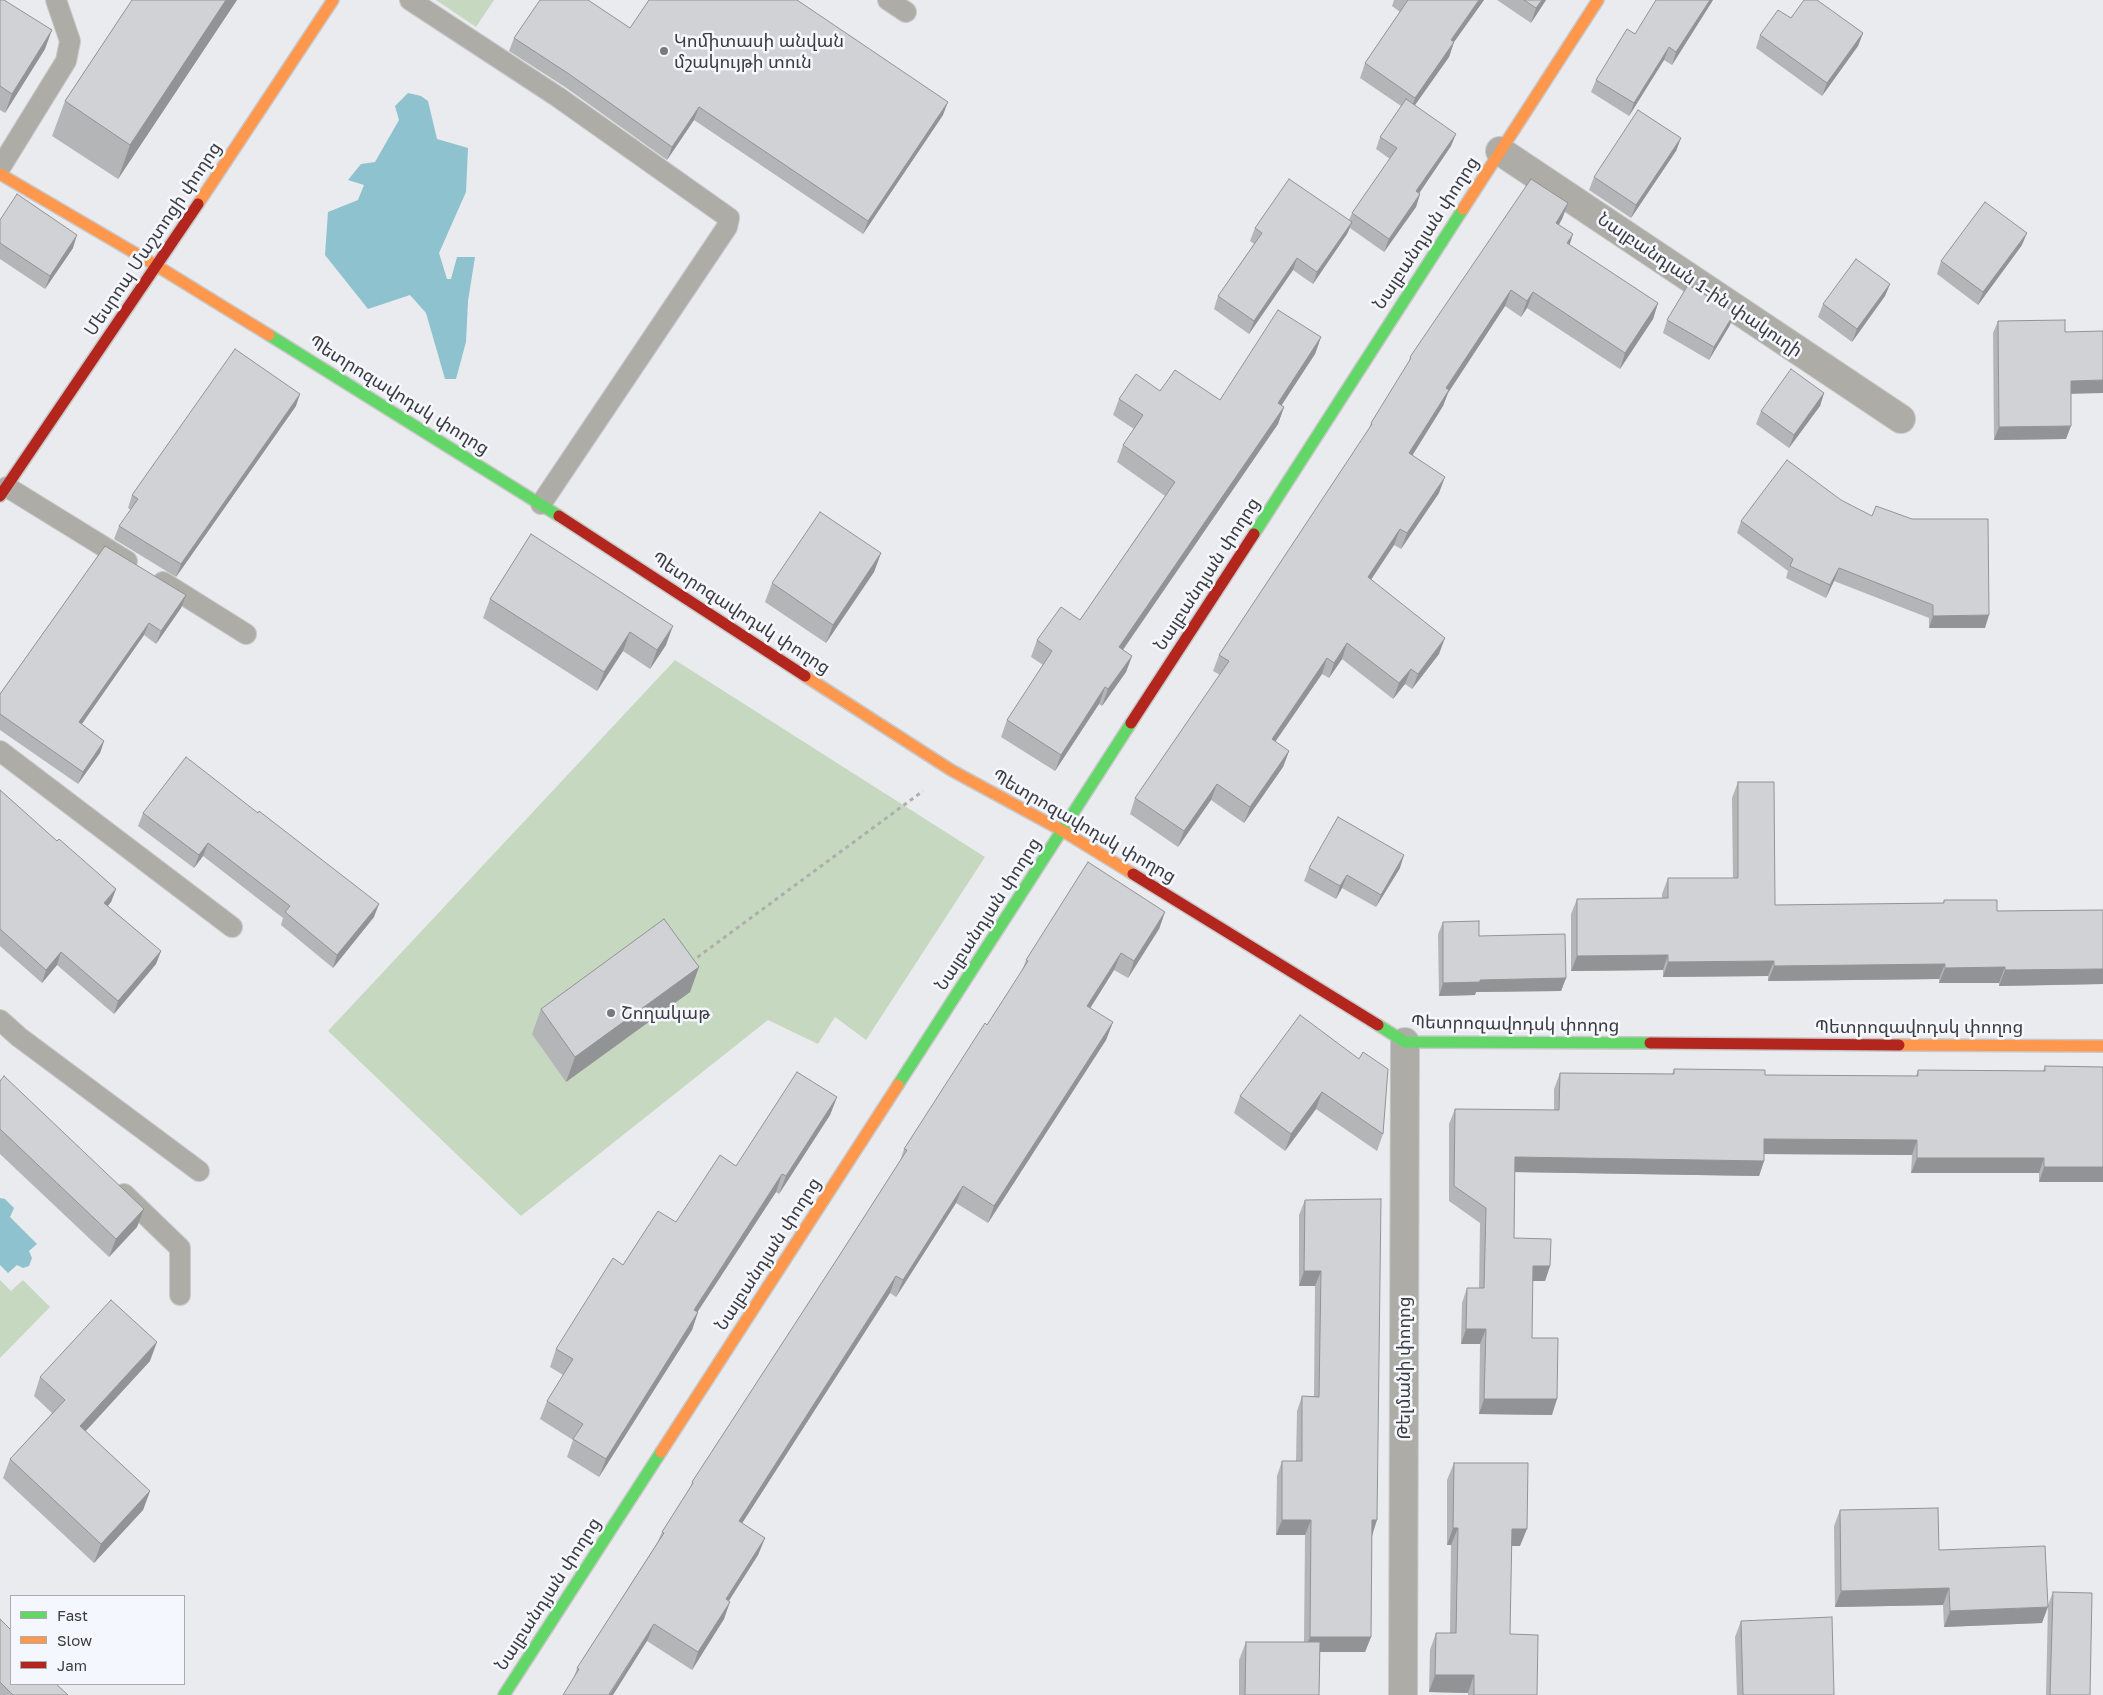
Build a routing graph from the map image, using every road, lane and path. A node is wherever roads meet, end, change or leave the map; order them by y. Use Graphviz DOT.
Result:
graph roads {
  1 [pos="56,0"];
  2 [pos="333,0"];
  3 [pos="410,0"];
  4 [pos="888,0"];
  5 [pos="1598,0"];
  6 [pos="906,12"];
  7 [pos="1500,151"];
  8 [pos="0,168"];
  9 [pos="0,174"];
  10 [pos="157,266"];
  11 [pos="1901,419"];
  12 [pos="3,491"];
  13 [pos="542,504"];
  14 [pos="246,634"];
  15 [pos="0,751"];
  16 [pos="951,770"];
  17 [pos="1063,831"];
  18 [pos="232,927"];
  19 [pos="684,967"];
  20 [pos="0,1020"];
  21 [pos="1405,1042"];
  22 [pos="2103,1046"];
  23 [pos="199,1171"];
  24 [pos="108,1179"];
  25 [pos="180,1296"];
  26 [pos="504,1695"];
  27 [pos="1403,1695"];
  1 -- 8 [label="lane"];
  2 -- 10 [label="street, Մեսրոպ Մաշտոցի փողոց"];
  3 -- 13 [label="lane"];
  4 -- 6 [label="lane"];
  5 -- 7 [label="street, Նալբանդյան փողոց"];
  7 -- 11 [label="street, Նալբանդյան 1-ին փակուղի"];
  7 -- 17 [label="street, Նալբանդյան փողոց"];
  9 -- 10 [label="street, Պետրոզավոդսկ փողոց"];
  10 -- 12 [label="street, Մեսրոպ Մաշտոցի փողոց"];
  10 -- 13 [label="street, Պետրոզավոդսկ փողոց"];
  12 -- 14 [label="lane"];
  13 -- 16 [label="street, Պետրոզավոդսկ փողոց"];
  15 -- 18 [label="lane"];
  16 -- 17 [label="street, Պետրոզավոդսկ փողոց"];
  16 -- 19 [label="path"];
  17 -- 21 [label="street, Պետրոզավոդսկ փողոց"];
  17 -- 26 [label="street, Նալբանդյան փողոց"];
  20 -- 23 [label="lane"];
  21 -- 22 [label="street, Պետրոզավոդսկ փողոց"];
  21 -- 27 [label="street, Թելմանի փողոց"];
  24 -- 25 [label="lane"];
}
